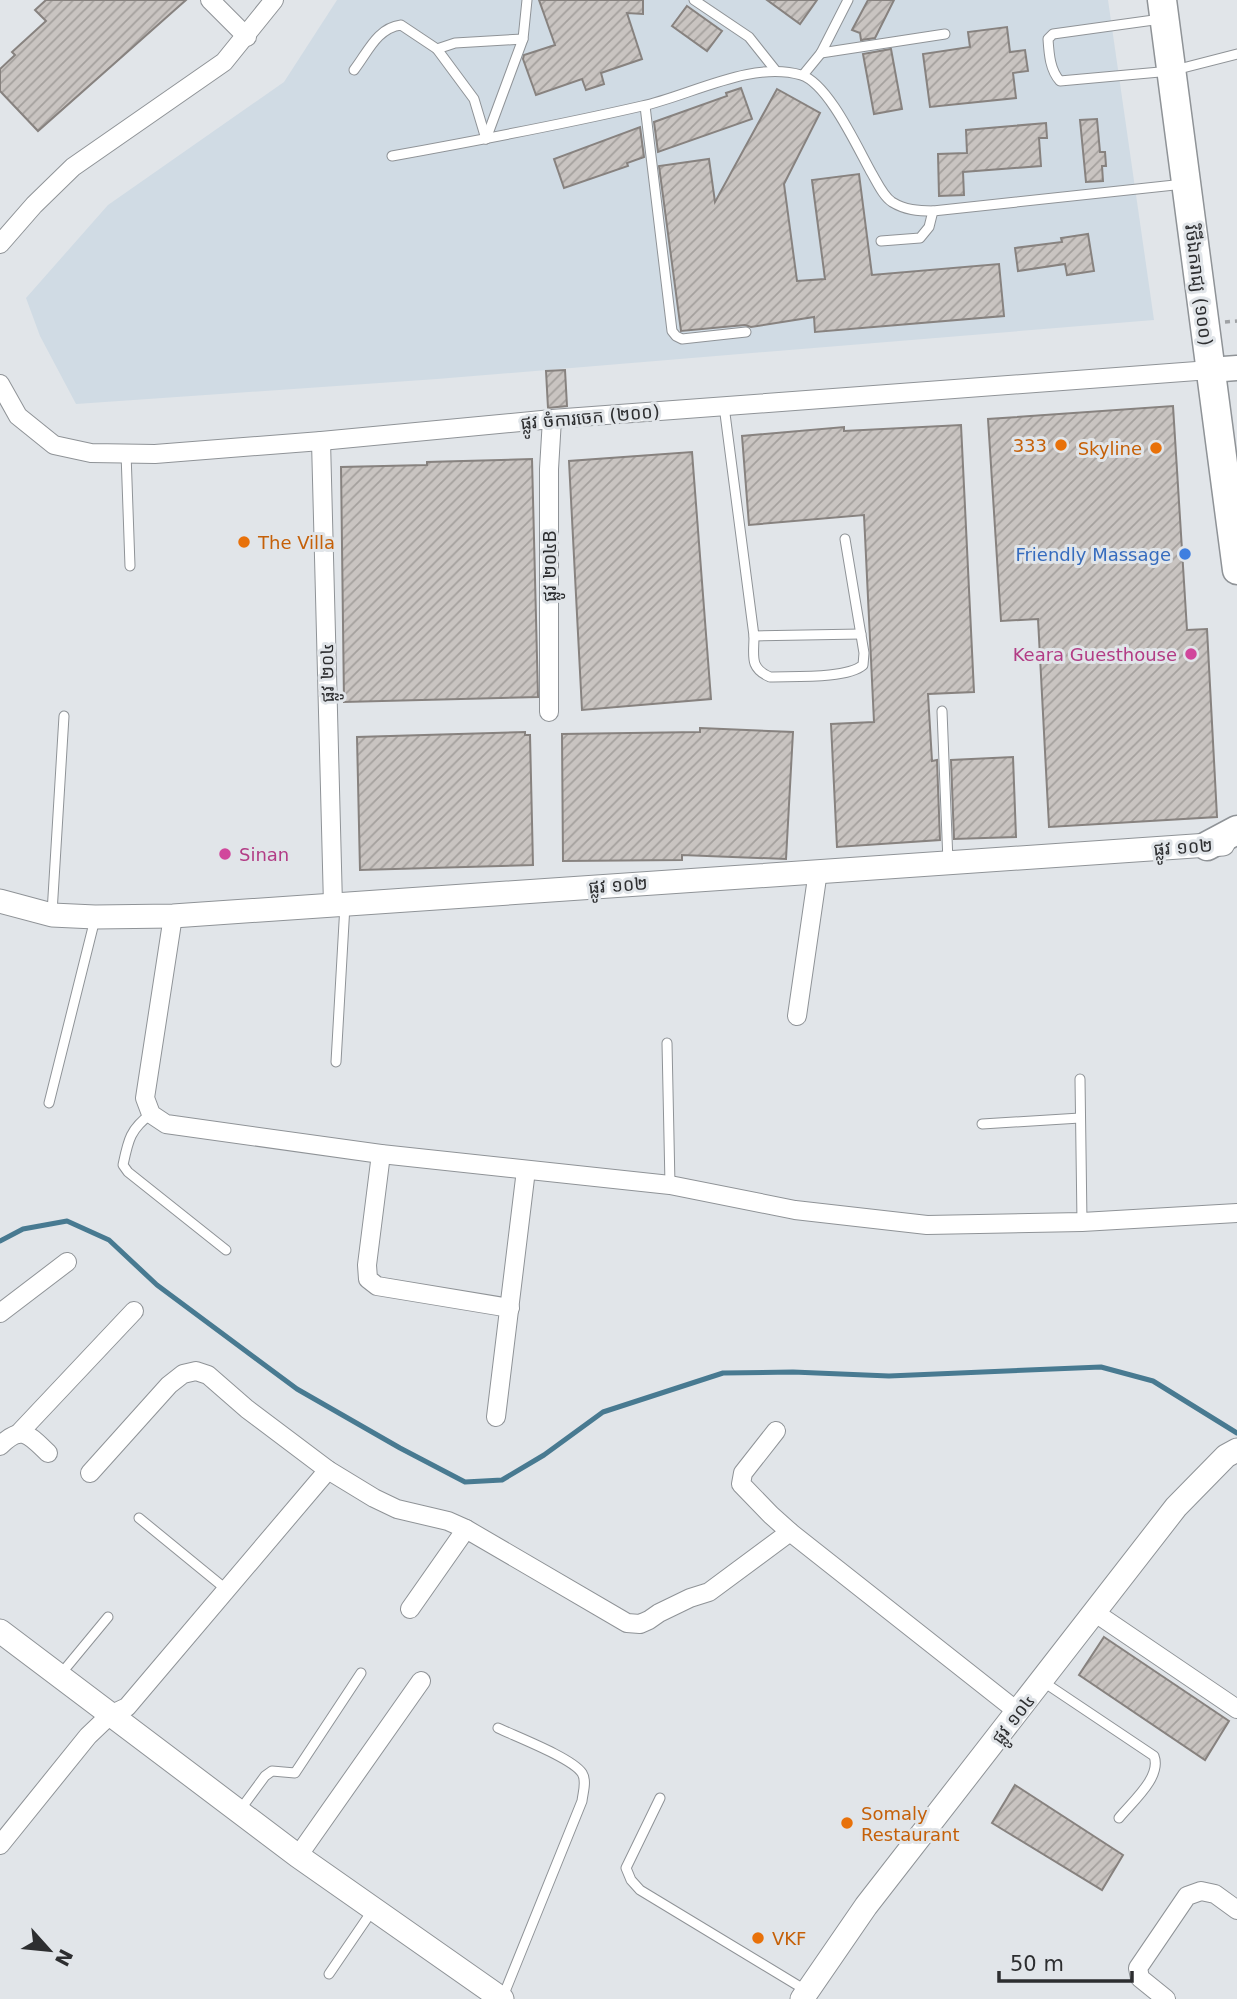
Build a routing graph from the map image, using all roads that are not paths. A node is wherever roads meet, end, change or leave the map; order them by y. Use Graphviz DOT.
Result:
graph roads {
  1 [pos="210,0"];
  2 [pos="274,0"];
  3 [pos="527,0"];
  4 [pos="694,0"];
  5 [pos="848,0"];
  6 [pos="1163,9"];
  7 [pos="945,34"];
  8 [pos="247,37"];
  9 [pos="523,39"];
  10 [pos="437,49"];
  11 [pos="821,53"];
  12 [pos="1237,54"];
  13 [pos="354,70"];
  14 [pos="776,71"];
  15 [pos="1171,71"];
  16 [pos="803,75"];
  17 [pos="645,106"];
  18 [pos="486,139"];
  19 [pos="392,156"];
  20 [pos="1186,184"];
  21 [pos="933,211"];
  22 [pos="0,242"];
  23 [pos="881,242"];
  24 [pos="746,332"];
  25 [pos="1224,369"];
  26 [pos="0,384"];
  27 [pos="724,407"];
  28 [pos="9,415"];
  29 [pos="552,419"];
  30 [pos="321,441"];
  31 [pos="126,453"];
  32 [pos="845,539"];
  33 [pos="130,566"];
  34 [pos="1237,570"];
  35 [pos="861,634"];
  36 [pos="754,636"];
  37 [pos="942,711"];
  38 [pos="550,712"];
  39 [pos="64,716"];
  40 [pos="1237,830"];
  41 [pos="1237,842"];
  42 [pos="1207,846"];
  43 [pos="948,862"];
  44 [pos="818,872"];
  45 [pos="0,901"];
  46 [pos="339,904"];
  47 [pos="52,915"];
  48 [pos="173,916"];
  49 [pos="95,917"];
  50 [pos="797,1016"];
  51 [pos="667,1043"];
  52 [pos="336,1062"];
  53 [pos="1080,1079"];
  54 [pos="49,1103"];
  55 [pos="151,1114"];
  56 [pos="1080,1118"];
  57 [pos="982,1124"];
  58 [pos="381,1154"];
  59 [pos="526,1170"];
  60 [pos="670,1185"];
  61 [pos="1237,1213"];
  62 [pos="1082,1222"];
  63 [pos="226,1250"];
  64 [pos="67,1262"];
  65 [pos="510,1308"];
  66 [pos="134,1311"];
  67 [pos="0,1312"];
  68 [pos="496,1417"];
  69 [pos="776,1431"];
  70 [pos="19,1433"];
  71 [pos="0,1446"];
  72 [pos="1237,1450"];
  73 [pos="48,1453"];
  74 [pos="328,1470"];
  75 [pos="90,1473"];
  76 [pos="139,1518"];
  77 [pos="466,1529"];
  78 [pos="790,1532"];
  79 [pos="228,1590"];
  80 [pos="410,1609"];
  81 [pos="1094,1612"];
  82 [pos="107,1616"];
  83 [pos="0,1631"];
  84 [pos="362,1673"];
  85 [pos="60,1676"];
  86 [pos="421,1681"];
  87 [pos="1042,1681"];
  88 [pos="1237,1709"];
  89 [pos="1018,1712"];
  90 [pos="110,1715"];
  91 [pos="498,1728"];
  92 [pos="660,1798"];
  93 [pos="239,1811"];
  94 [pos="1119,1818"];
  95 [pos="0,1845"];
  96 [pos="298,1856"];
  97 [pos="373,1910"];
  98 [pos="1237,1910"];
  99 [pos="329,1974"];
  100 [pos="804,1995"];
  101 [pos="502,1999"];
  102 [pos="1166,1999"];
  1 -- 8 [label="street"];
  2 -- 8 [label="street"];
  3 -- 9 [label="lane"];
  4 -- 14 [label="lane"];
  5 -- 11 [label="lane"];
  6 -- 15 [label="main road, វិថីឯករាជ្យ (១០០)"];
  6 -- 15 [label="lane"];
  7 -- 11 [label="lane"];
  8 -- 22 [label="street"];
  9 -- 10 [label="lane"];
  9 -- 18 [label="lane"];
  10 -- 13 [label="lane"];
  10 -- 18 [label="lane"];
  11 -- 16 [label="lane"];
  12 -- 15 [label="lane"];
  14 -- 16 [label="lane"];
  14 -- 17 [label="lane"];
  15 -- 20 [label="main road, វិថីឯករាជ្យ (១០០)"];
  16 -- 21 [label="lane"];
  17 -- 18 [label="lane"];
  17 -- 24 [label="lane"];
  18 -- 19 [label="lane"];
  20 -- 21 [label="lane"];
  20 -- 25 [label="main road, វិថីឯករាជ្យ (១០០)"];
  21 -- 23 [label="lane"];
  25 -- 27 [label="street, ផ្លូវ ចំការចេក (២០០)"];
  25 -- 34 [label="main road, វិថីឯករាជ្យ (១០០)"];
  26 -- 28 [label="street, ផ្លូវ ចំការចេក (២០០)"];
  27 -- 29 [label="street, ផ្លូវ ចំការចេក (២០០)"];
  27 -- 36 [label="lane"];
  28 -- 31 [label="street, ផ្លូវ ចំការចេក (២០០)"];
  29 -- 30 [label="street, ផ្លូវ ចំការចេក (២០០)"];
  29 -- 38 [label="street, ផ្លូវ ២០៤B"];
  30 -- 31 [label="street, ផ្លូវ ចំការចេក (២០០)"];
  30 -- 46 [label="street, ផ្លូវ ២០៤"];
  31 -- 33 [label="lane"];
  32 -- 35 [label="lane"];
  35 -- 36 [label="lane"];
  35 -- 36 [label="lane"];
  37 -- 43 [label="lane"];
  39 -- 47 [label="lane"];
  40 -- 42 [label="main road"];
  41 -- 42 [label="street, ផ្លូវ ១០២"];
  42 -- 43 [label="street, ផ្លូវ ១០២"];
  43 -- 44 [label="street, ផ្លូវ ១០២"];
  44 -- 46 [label="street, ផ្លូវ ១០២"];
  44 -- 50 [label="street"];
  45 -- 47 [label="street, ផ្លូវ ១០២"];
  46 -- 48 [label="street, ផ្លូវ ១០២"];
  46 -- 52 [label="lane"];
  47 -- 49 [label="street, ផ្លូវ ១០២"];
  48 -- 49 [label="street, ផ្លូវ ១០២"];
  48 -- 55 [label="street"];
  49 -- 54 [label="lane"];
  51 -- 60 [label="lane"];
  53 -- 56 [label="lane"];
  55 -- 58 [label="street"];
  55 -- 63 [label="lane"];
  56 -- 57 [label="lane"];
  56 -- 62 [label="lane"];
  58 -- 59 [label="street"];
  58 -- 65 [label="street"];
  59 -- 60 [label="street"];
  59 -- 65 [label="street"];
  60 -- 62 [label="street"];
  61 -- 62 [label="street"];
  64 -- 67 [label="street"];
  65 -- 68 [label="street"];
  66 -- 70 [label="street"];
  69 -- 78 [label="street"];
  70 -- 71 [label="street"];
  70 -- 73 [label="street"];
  72 -- 81 [label="street, ផ្លូវ ១០៤"];
  74 -- 75 [label="street"];
  74 -- 77 [label="street"];
  74 -- 79 [label="street"];
  76 -- 79 [label="lane"];
  77 -- 78 [label="street"];
  77 -- 80 [label="street"];
  78 -- 89 [label="street"];
  79 -- 90 [label="street"];
  81 -- 87 [label="street, ផ្លូវ ១០៤"];
  81 -- 88 [label="street"];
  82 -- 85 [label="lane"];
  83 -- 85 [label="street"];
  84 -- 93 [label="lane"];
  85 -- 90 [label="street"];
  86 -- 96 [label="street"];
  87 -- 89 [label="street, ផ្លូវ ១០៤"];
  87 -- 94 [label="lane"];
  89 -- 100 [label="street, ផ្លូវ ១០៤"];
  90 -- 93 [label="street"];
  90 -- 95 [label="street"];
  91 -- 101 [label="lane"];
  92 -- 100 [label="lane"];
  93 -- 96 [label="street"];
  96 -- 97 [label="street"];
  97 -- 99 [label="lane"];
  97 -- 101 [label="street"];
  98 -- 102 [label="street"];
}
